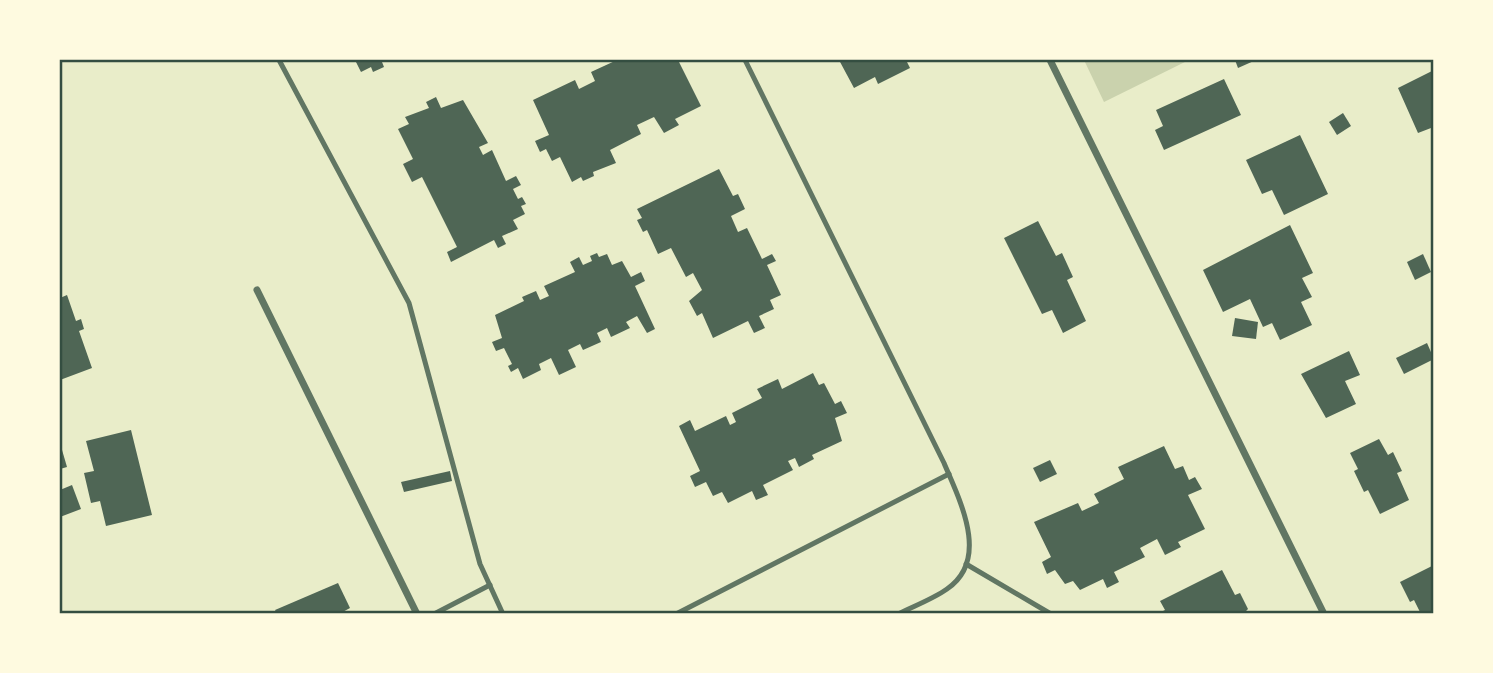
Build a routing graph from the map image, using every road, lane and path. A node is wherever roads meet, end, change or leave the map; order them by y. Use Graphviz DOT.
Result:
graph roads {
  1 [pos="279,60"];
  2 [pos="745,60"];
  3 [pos="1050,60"];
  4 [pos="257,290"];
  5 [pos="949,474"];
  6 [pos="966,564"];
  7 [pos="490,585"];
  8 [pos="417,614"];
  9 [pos="434,614"];
  10 [pos="503,614"];
  11 [pos="676,614"];
  12 [pos="898,614"];
  13 [pos="1051,614"];
  14 [pos="1324,614"];
  1 -- 7 [label="lane"];
  2 -- 5 [label="lane"];
  3 -- 14 [label="street"];
  4 -- 8 [label="street"];
  5 -- 6 [label="lane"];
  5 -- 11 [label="lane"];
  6 -- 12 [label="lane"];
  6 -- 13 [label="lane"];
  7 -- 9 [label="lane"];
  7 -- 10 [label="lane"];
}
